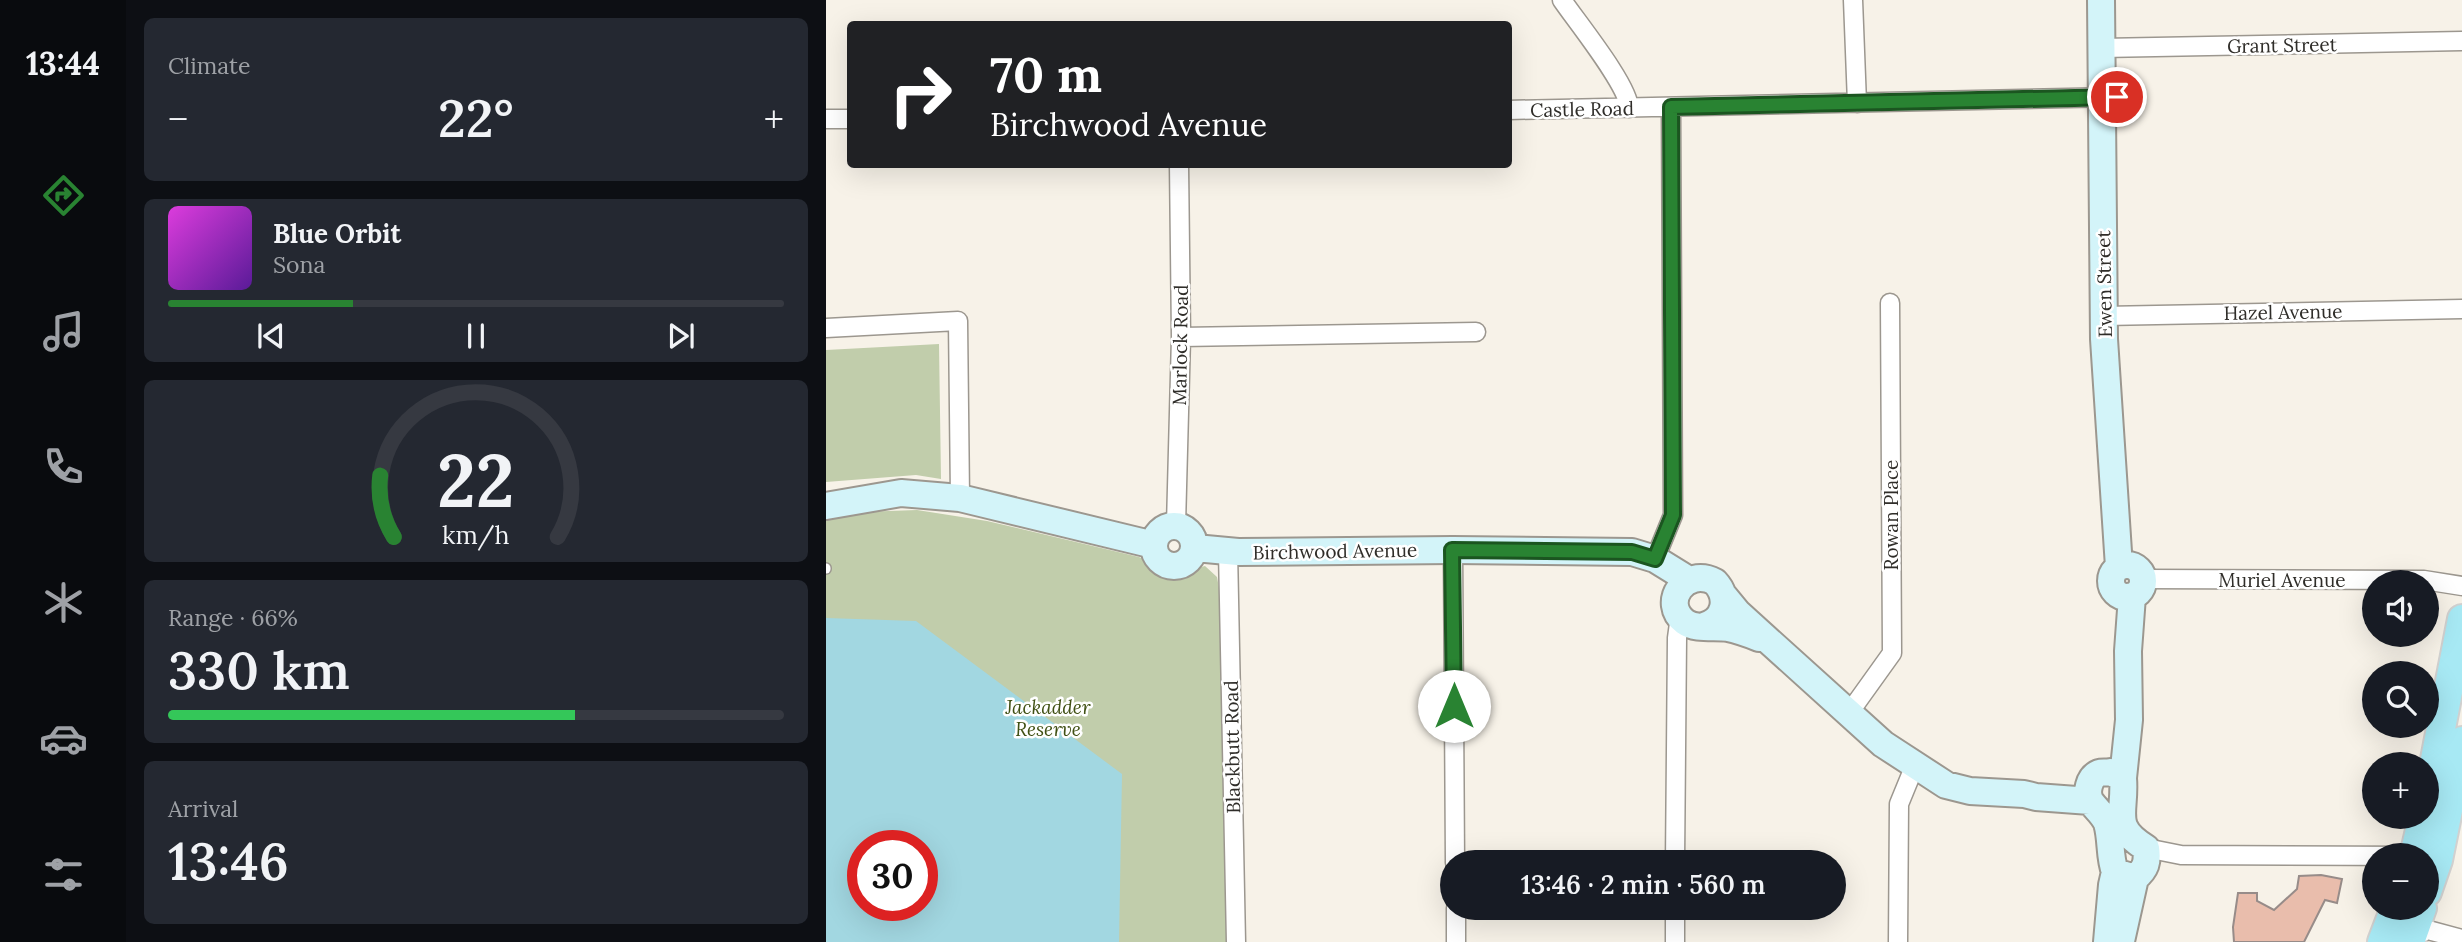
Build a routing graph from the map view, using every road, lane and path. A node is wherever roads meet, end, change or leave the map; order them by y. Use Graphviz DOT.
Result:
graph roads {
  1 [pos="1562,0"];
  2 [pos="1853,0"];
  3 [pos="2101,0"];
  4 [pos="2114,0"];
  5 [pos="2462,41"];
  6 [pos="2108,48"];
  7 [pos="2110,98"];
  8 [pos="1857,103"];
  9 [pos="1671,107"];
  10 [pos="1629,108"];
  11 [pos="1512,110"];
  12 [pos="847,119"];
  13 [pos="826,120"];
  14 [pos="1179,168"];
  15 [pos="1890,303"];
  16 [pos="2462,309"];
  17 [pos="2110,316"];
  18 [pos="826,328"];
  19 [pos="1476,332"];
  20 [pos="1181,337"];
  21 [pos="960,498"];
  22 [pos="826,506"];
  23 [pos="1176,525"];
  24 [pos="1154,545"];
  25 [pos="1195,548"];
  26 [pos="1452,550"];
  27 [pos="1228,551"];
  28 [pos="1601,552"];
  29 [pos="1655,559"];
  30 [pos="2128,580"];
  31 [pos="2462,586"];
  32 [pos="1724,596"];
  33 [pos="1689,609"];
  34 [pos="2462,619"];
  35 [pos="1773,645"];
  36 [pos="1849,713"];
  37 [pos="2462,741"];
  38 [pos="2436,752"];
  39 [pos="1915,765"];
  40 [pos="2100,784"];
  41 [pos="2427,843"];
  42 [pos="1455,850"];
  43 [pos="1675,850"];
  44 [pos="2362,857"];
  45 [pos="2135,867"];
  46 [pos="1456,920"];
  47 [pos="1675,920"];
  48 [pos="2390,920"];
  49 [pos="2418,920"];
  50 [pos="2411,939"];
  51 [pos="2462,939"];
  52 [pos="1236,942"];
  53 [pos="1456,942"];
  54 [pos="1675,942"];
  55 [pos="1898,942"];
  56 [pos="2107,942"];
  57 [pos="2121,942"];
  58 [pos="2382,942"];
  1 -- 10 [label="street"];
  2 -- 8 [label="street"];
  3 -- 6 [label="street, Ewen Street"];
  4 -- 6 [label="street, Ewen Street"];
  5 -- 6 [label="street, Grant Street"];
  6 -- 7 [label="street, Ewen Street"];
  7 -- 8 [label="street, Castle Road"];
  7 -- 17 [label="street, Ewen Street"];
  8 -- 9 [label="street, Castle Road"];
  9 -- 10 [label="street, Castle Road"];
  9 -- 29 [label="street"];
  10 -- 11 [label="street, Castle Road"];
  12 -- 13 [label="street"];
  14 -- 20 [label="street, Marlock Road"];
  15 -- 36 [label="street, Rowan Place"];
  16 -- 17 [label="street, Hazel Avenue"];
  17 -- 30 [label="street, Ewen Street"];
  18 -- 21 [label="street"];
  19 -- 20 [label="street"];
  20 -- 23 [label="street, Marlock Road"];
  21 -- 22 [label="street"];
  21 -- 24 [label="street"];
  23 -- 24 [label="street"];
  23 -- 25 [label="street"];
  24 -- 25 [label="street"];
  25 -- 27 [label="street, Birchwood Avenue"];
  26 -- 27 [label="street, Birchwood Avenue"];
  26 -- 28 [label="street, Birchwood Avenue"];
  26 -- 42 [label="street"];
  27 -- 52 [label="street, Blackbutt Road"];
  28 -- 29 [label="street, Birchwood Avenue"];
  28 -- 33 [label="street, Birchwood Avenue"];
  29 -- 33 [label="street, Birchwood Avenue"];
  30 -- 31 [label="street, Muriel Avenue"];
  30 -- 40 [label="street, Ewen Street"];
  32 -- 33 [label="street"];
  32 -- 33 [label="street, Birchwood Avenue"];
  32 -- 35 [label="street, Birchwood Avenue"];
  33 -- 35 [label="street, Birchwood Avenue"];
  33 -- 43 [label="street"];
  34 -- 38 [label="main road"];
  35 -- 36 [label="street, Birchwood Avenue"];
  36 -- 39 [label="street, Birchwood Avenue"];
  37 -- 41 [label="main road"];
  39 -- 40 [label="street, Birchwood Avenue"];
  39 -- 55 [label="street"];
  40 -- 45 [label="street, Ewen Street"];
  40 -- 45 [label="street"];
  44 -- 45 [label="street"];
  45 -- 56 [label="street"];
  45 -- 57 [label="street"];
  46 -- 53 [label="street"];
  47 -- 54 [label="street"];
  48 -- 58 [label="main road"];
  49 -- 50 [label="main road"];
  50 -- 51 [label="street"];
}
